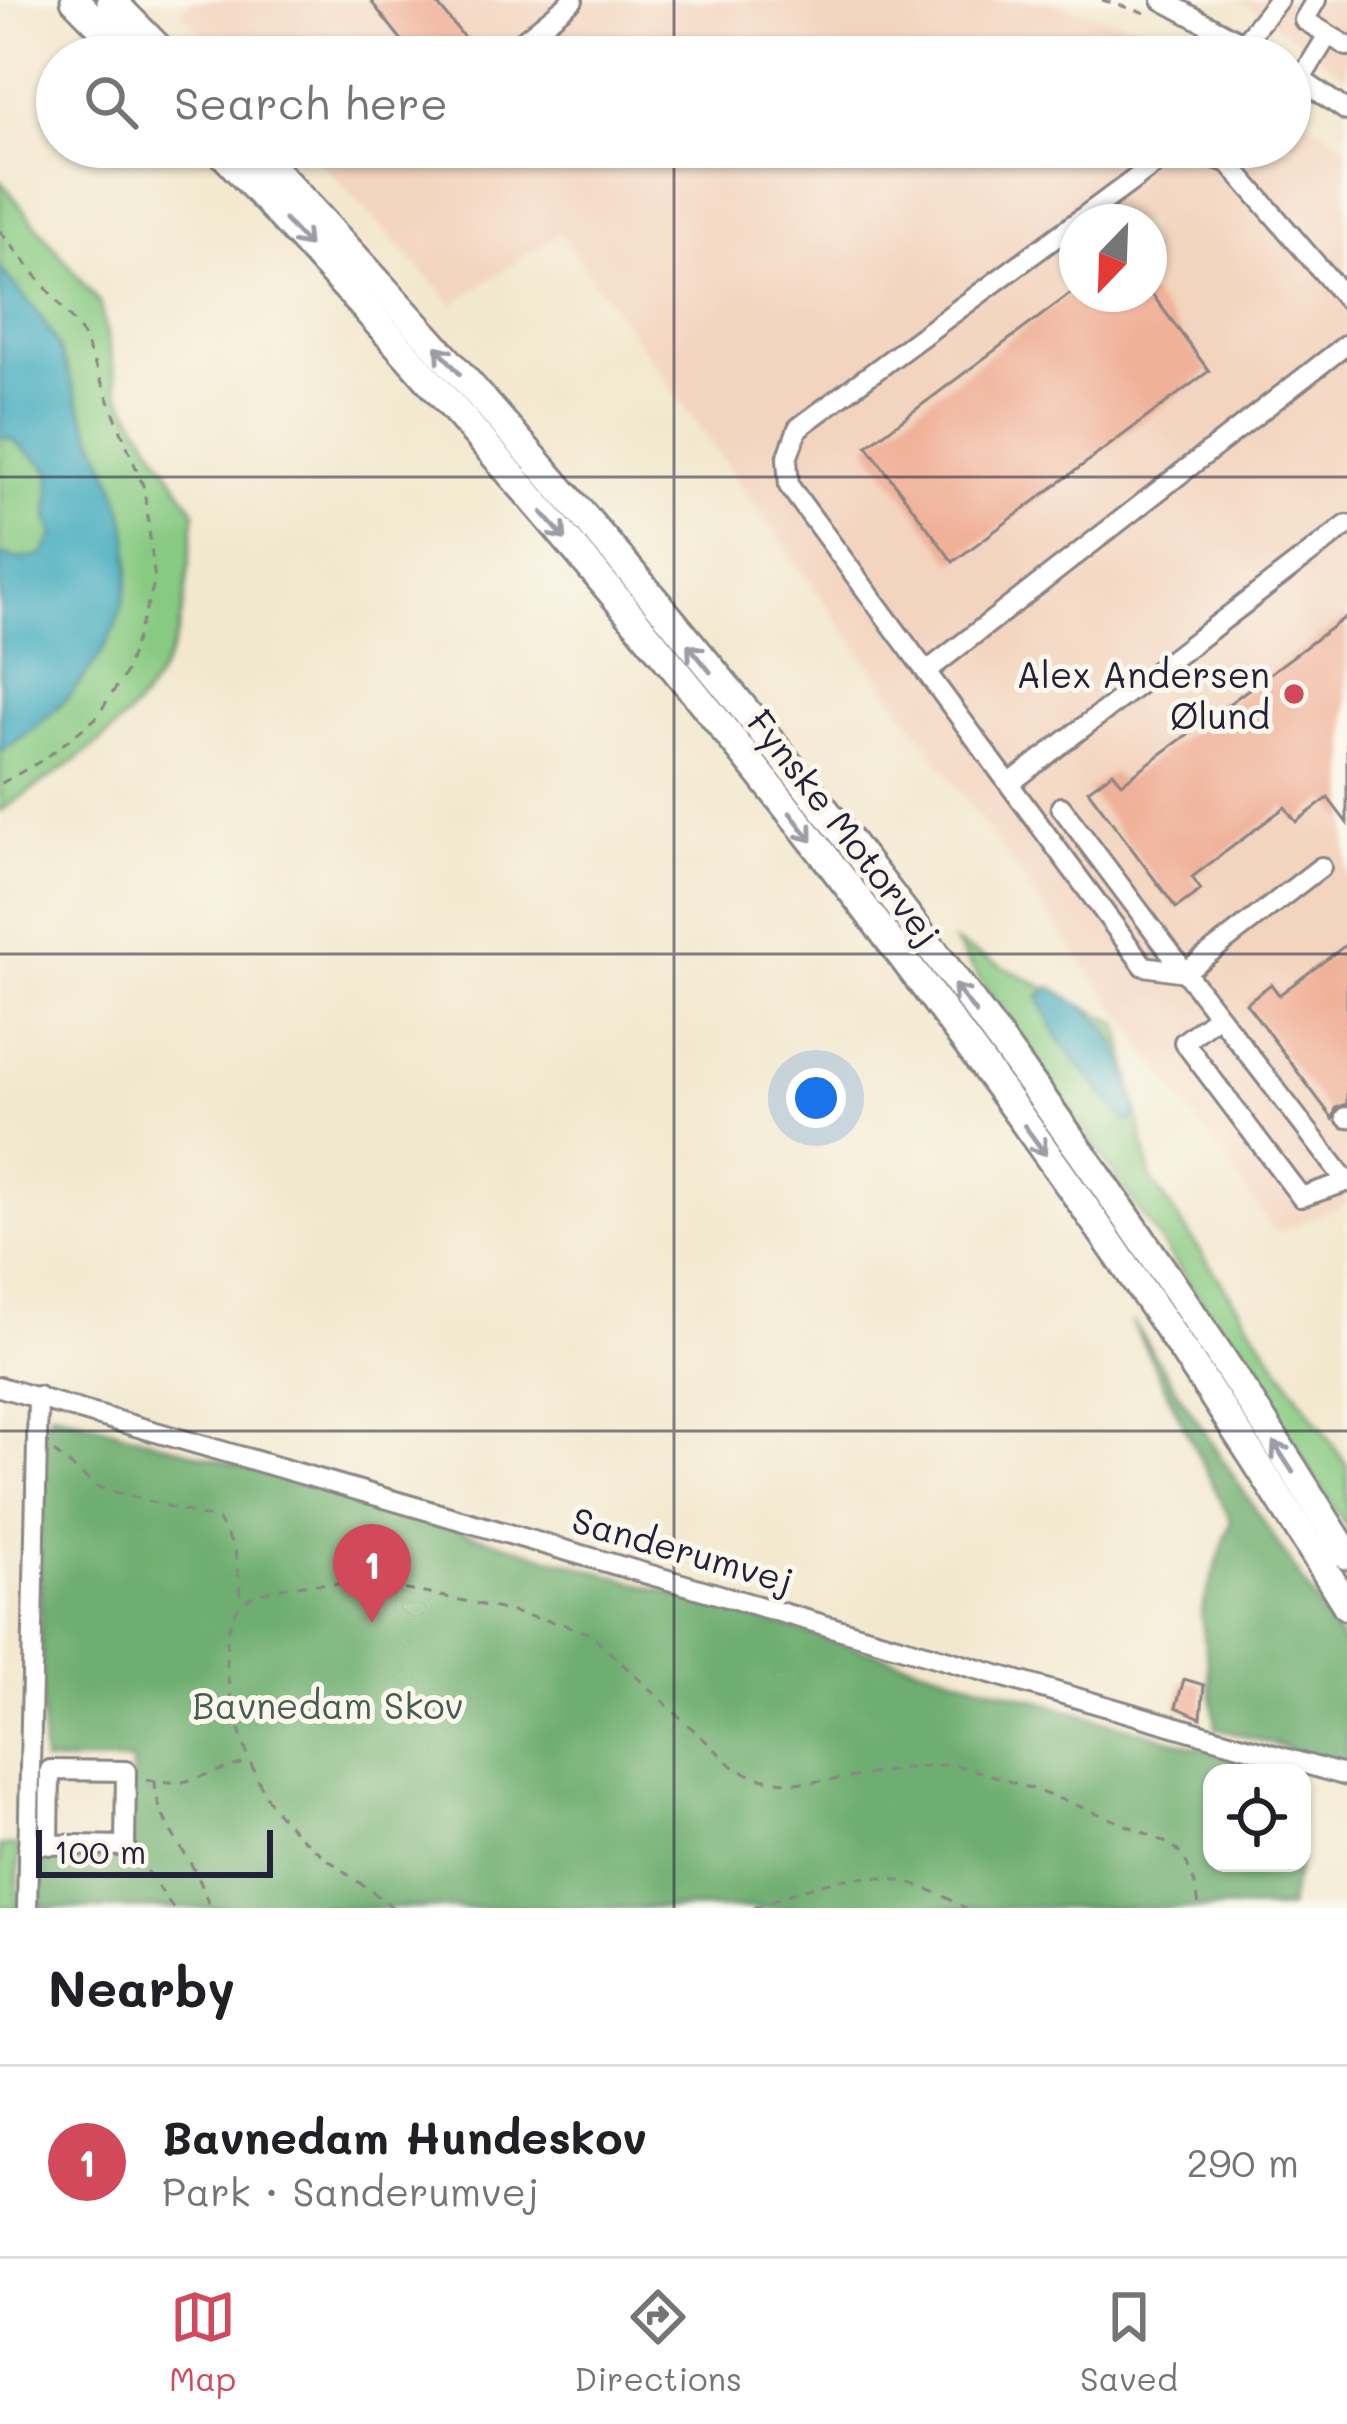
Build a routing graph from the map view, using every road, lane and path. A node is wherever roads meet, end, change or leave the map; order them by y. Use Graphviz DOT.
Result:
graph roads {
  1 [pos="75,0"];
  2 [pos="111,0"];
  3 [pos="573,0"];
  4 [pos="1162,0"];
  5 [pos="1278,0"];
  6 [pos="1316,0"];
  7 [pos="1328,35"];
  8 [pos="110,36"];
  9 [pos="146,36"];
  10 [pos="529,36"];
  11 [pos="1235,36"];
  12 [pos="1249,36"];
  13 [pos="1347,46"];
  14 [pos="1311,57"];
  15 [pos="1311,86"];
  16 [pos="1347,111"];
  17 [pos="236,168"];
  18 [pos="272,168"];
  19 [pos="1149,168"];
  20 [pos="1233,168"];
  21 [pos="0,231"];
  22 [pos="1347,300"];
  23 [pos="1347,344"];
  24 [pos="1347,525"];
  25 [pos="926,672"];
  26 [pos="0,784"];
  27 [pos="1009,784"];
  28 [pos="1061,807"];
  29 [pos="1321,867"];
  30 [pos="1185,972"];
  31 [pos="1218,1016"];
  32 [pos="1345,1183"];
  33 [pos="0,1387"];
  34 [pos="38,1396"];
  35 [pos="37,1438"];
  36 [pos="1347,1555"];
  37 [pos="241,1602"];
  38 [pos="1347,1606"];
  39 [pos="250,1761"];
  40 [pos="1347,1776"];
  41 [pos="126,1779"];
  42 [pos="155,1781"];
  43 [pos="39,1844"];
  44 [pos="125,1846"];
  45 [pos="27,1908"];
  46 [pos="173,1908"];
  47 [pos="209,1908"];
  48 [pos="393,1908"];
  49 [pos="754,1908"];
  50 [pos="965,1908"];
  51 [pos="1199,1908"];
  1 -- 8 [label="highway"];
  2 -- 9 [label="highway"];
  3 -- 10 [label="street"];
  4 -- 11 [label="street"];
  5 -- 12 [label="street"];
  6 -- 7 [label="street"];
  7 -- 13 [label="street"];
  7 -- 14 [label="street"];
  15 -- 16 [label="street"];
  17 -- 38 [label="highway, Fynske Motorvej, one-way"];
  36 -- 18 [label="highway, Fynske Motorvej, one-way"];
  19 -- 25 [label="street"];
  20 -- 22 [label="street"];
  21 -- 26 [label="path"];
  23 -- 25 [label="street"];
  24 -- 27 [label="street"];
  25 -- 27 [label="street"];
  27 -- 30 [label="street"];
  28 -- 30 [label="street"];
  29 -- 30 [label="street"];
  30 -- 31 [label="street"];
  31 -- 32 [label="street"];
  31 -- 32 [label="street"];
  33 -- 34 [label="street, Sanderumvej"];
  34 -- 35 [label="street"];
  34 -- 40 [label="street, Sanderumvej"];
  35 -- 37 [label="path"];
  35 -- 43 [label="street"];
  37 -- 39 [label="path"];
  37 -- 51 [label="path"];
  39 -- 42 [label="path"];
  39 -- 48 [label="path"];
  41 -- 42 [label="path"];
  41 -- 43 [label="street"];
  41 -- 44 [label="street"];
  42 -- 47 [label="path"];
  43 -- 44 [label="street"];
  43 -- 45 [label="street"];
  44 -- 46 [label="path"];
  49 -- 50 [label="path"];
}
